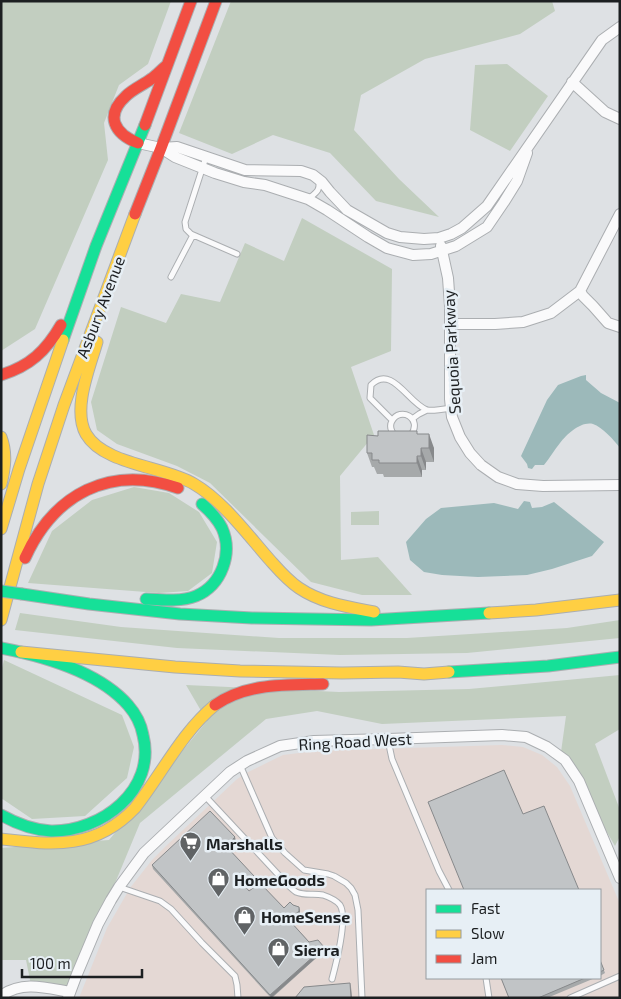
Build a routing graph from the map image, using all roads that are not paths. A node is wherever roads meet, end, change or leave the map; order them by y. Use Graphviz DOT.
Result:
graph roads {
  1 [pos="191,1"];
  2 [pos="216,1"];
  3 [pos="620,27"];
  4 [pos="167,66"];
  5 [pos="572,82"];
  6 [pos="620,119"];
  7 [pos="533,139"];
  8 [pos="138,143"];
  9 [pos="161,148"];
  10 [pos="206,157"];
  11 [pos="203,168"];
  12 [pos="266,170"];
  13 [pos="319,179"];
  14 [pos="265,185"];
  15 [pos="308,199"];
  16 [pos="619,216"];
  17 [pos="194,235"];
  18 [pos="439,238"];
  19 [pos="442,251"];
  20 [pos="236,254"];
  21 [pos="119,258"];
  22 [pos="171,277"];
  23 [pos="580,291"];
  24 [pos="77,299"];
  25 [pos="450,324"];
  26 [pos="620,327"];
  27 [pos="1,375"];
  28 [pos="451,408"];
  29 [pos="427,410"];
  30 [pos="412,419"];
  31 [pos="392,420"];
  32 [pos="1,437"];
  33 [pos="398,438"];
  34 [pos="406,438"];
  35 [pos="1,484"];
  36 [pos="620,485"];
  37 [pos="1,529"];
  38 [pos="13,581"];
  39 [pos="1,591"];
  40 [pos="36,595"];
  41 [pos="620,600"];
  42 [pos="407,617"];
  43 [pos="1,620"];
  44 [pos="1,648"];
  45 [pos="19,651"];
  46 [pos="620,657"];
  47 [pos="424,674"];
  48 [pos="388,739"];
  49 [pos="240,765"];
  50 [pos="204,796"];
  51 [pos="1,815"];
  52 [pos="1,839"];
  53 [pos="620,878"];
  54 [pos="119,887"];
  55 [pos="449,889"];
  56 [pos="619,978"];
  57 [pos="332,979"];
  58 [pos="486,979"];
  59 [pos="69,995"];
  60 [pos="1,996"];
  61 [pos="238,998"];
  62 [pos="362,998"];
  63 [pos="489,998"];
  64 [pos="570,998"];
  1 -- 4 [label="highway, Asbury Avenue"];
  2 -- 9 [label="highway, Asbury Avenue"];
  3 -- 5 [label="street"];
  4 -- 8 [label="highway, Asbury Avenue"];
  4 -- 8 [label="highway"];
  5 -- 6 [label="street"];
  5 -- 7 [label="street"];
  7 -- 18 [label="street"];
  7 -- 19 [label="street"];
  8 -- 9 [label="street"];
  8 -- 24 [label="highway, Asbury Avenue"];
  9 -- 10 [label="street"];
  9 -- 11 [label="street"];
  9 -- 21 [label="highway, Asbury Avenue"];
  10 -- 11 [label="lane"];
  10 -- 12 [label="street"];
  11 -- 14 [label="street"];
  11 -- 17 [label="lane"];
  12 -- 13 [label="street"];
  12 -- 14 [label="lane"];
  13 -- 15 [label="lane"];
  13 -- 18 [label="street"];
  14 -- 15 [label="street"];
  15 -- 19 [label="street"];
  16 -- 23 [label="street"];
  17 -- 20 [label="lane"];
  17 -- 22 [label="lane"];
  18 -- 19 [label="street, Sequoia Parkway"];
  19 -- 25 [label="street, Sequoia Parkway"];
  21 -- 38 [label="highway, Asbury Avenue"];
  21 -- 42 [label="highway"];
  23 -- 25 [label="street"];
  23 -- 26 [label="street"];
  24 -- 27 [label="highway"];
  24 -- 37 [label="highway, Asbury Avenue"];
  25 -- 28 [label="street, Sequoia Parkway"];
  28 -- 29 [label="lane"];
  28 -- 36 [label="street, Sequoia Parkway"];
  29 -- 30 [label="lane"];
  29 -- 31 [label="lane"];
  30 -- 31 [label="lane"];
  30 -- 34 [label="lane"];
  31 -- 33 [label="lane"];
  32 -- 35 [label="highway"];
  38 -- 40 [label="highway"];
  38 -- 43 [label="highway, Asbury Avenue"];
  39 -- 40 [label="highway, bridge"];
  40 -- 42 [label="highway"];
  41 -- 42 [label="highway"];
  44 -- 45 [label="highway"];
  45 -- 47 [label="highway"];
  45 -- 51 [label="highway"];
  46 -- 47 [label="highway"];
  47 -- 52 [label="highway"];
  48 -- 49 [label="street, Ring Road West"];
  48 -- 53 [label="street, Ring Road West"];
  48 -- 55 [label="lane"];
  49 -- 50 [label="street, Ring Road West"];
  49 -- 62 [label="lane"];
  50 -- 54 [label="street, Ring Road West"];
  50 -- 57 [label="lane"];
  54 -- 59 [label="street, Ring Road West"];
  54 -- 61 [label="lane"];
  56 -- 64 [label="lane"];
  58 -- 63 [label="lane"];
  59 -- 60 [label="street"];
}
